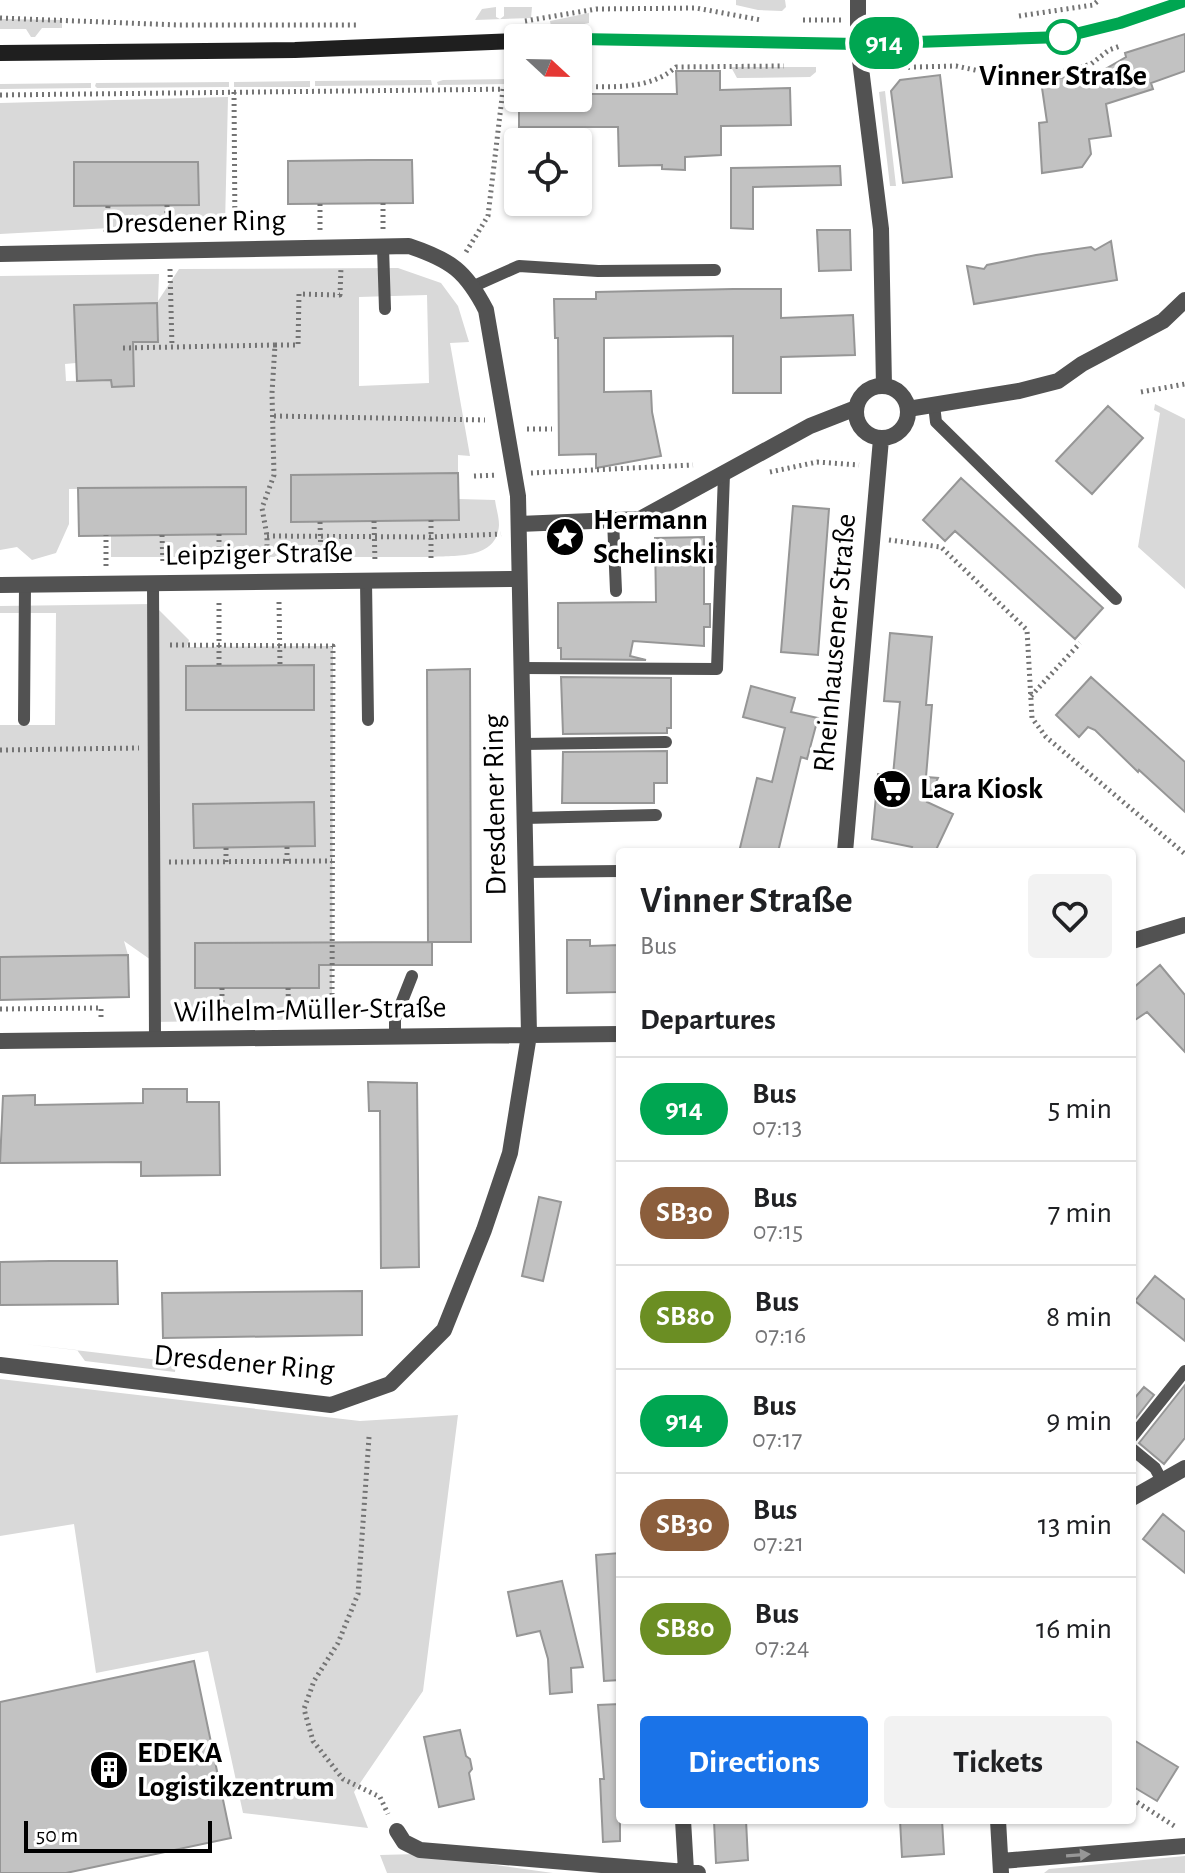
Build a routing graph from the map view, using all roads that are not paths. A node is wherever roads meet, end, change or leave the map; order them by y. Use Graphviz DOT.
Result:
graph roads {
  1 [pos="858,0"];
  2 [pos="1185,1"];
  3 [pos="592,39"];
  4 [pos="504,42"];
  5 [pos="858,44"];
  6 [pos="0,53"];
  7 [pos="383,239"];
  8 [pos="0,254"];
  9 [pos="715,270"];
  10 [pos="474,286"];
  11 [pos="1185,300"];
  12 [pos="385,309"];
  13 [pos="884,386"];
  14 [pos="934,405"];
  15 [pos="856,408"];
  16 [pos="908,409"];
  17 [pos="881,439"];
  18 [pos="724,474"];
  19 [pos="613,520"];
  20 [pos="512,529"];
  21 [pos="518,579"];
  22 [pos="366,581"];
  23 [pos="153,583"];
  24 [pos="25,584"];
  25 [pos="0,585"];
  26 [pos="616,591"];
  27 [pos="1116,599"];
  28 [pos="520,668"];
  29 [pos="24,720"];
  30 [pos="368,720"];
  31 [pos="666,742"];
  32 [pos="522,744"];
  33 [pos="656,815"];
  34 [pos="524,818"];
  35 [pos="845,848"];
  36 [pos="616,871"];
  37 [pos="525,872"];
  38 [pos="1185,925"];
  39 [pos="1136,940"];
  40 [pos="412,976"];
  41 [pos="616,1034"];
  42 [pos="529,1035"];
  43 [pos="395,1037"];
  44 [pos="155,1040"];
  45 [pos="0,1041"];
  46 [pos="0,1365"];
  47 [pos="1185,1371"];
  48 [pos="1136,1432"];
  49 [pos="1136,1452"];
  50 [pos="1185,1468"];
  51 [pos="1162,1481"];
  52 [pos="1136,1496"];
  53 [pos="684,1824"];
  54 [pos="998,1824"];
  55 [pos="397,1831"];
  56 [pos="1185,1846"];
  57 [pos="1001,1867"];
  58 [pos="692,1872"];
  1 -- 5 [label="street"];
  2 -- 5 [label="main road"];
  3 -- 5 [label="main road"];
  4 -- 6 [label="main road"];
  5 -- 13 [label="street"];
  7 -- 8 [label="street, Dresdener Ring"];
  7 -- 10 [label="street, Dresdener Ring"];
  7 -- 12 [label="lane"];
  9 -- 10 [label="lane"];
  10 -- 20 [label="street, Dresdener Ring"];
  11 -- 14 [label="street"];
  13 -- 15 [label="street"];
  13 -- 16 [label="street"];
  14 -- 16 [label="street"];
  14 -- 27 [label="lane"];
  15 -- 17 [label="street"];
  15 -- 18 [label="street"];
  16 -- 17 [label="street"];
  17 -- 35 [label="street, Rheinhausener Straße"];
  18 -- 19 [label="street"];
  18 -- 28 [label="lane"];
  19 -- 20 [label="street"];
  19 -- 26 [label="lane"];
  20 -- 21 [label="street, Dresdener Ring"];
  21 -- 22 [label="street, Leipziger Straße"];
  21 -- 28 [label="street, Dresdener Ring"];
  22 -- 23 [label="street, Leipziger Straße"];
  22 -- 30 [label="lane"];
  23 -- 24 [label="street, Leipziger Straße"];
  23 -- 44 [label="lane"];
  24 -- 25 [label="street, Leipziger Straße"];
  24 -- 29 [label="lane"];
  28 -- 32 [label="street, Dresdener Ring"];
  31 -- 32 [label="lane"];
  32 -- 34 [label="street, Dresdener Ring"];
  33 -- 34 [label="lane"];
  34 -- 37 [label="street, Dresdener Ring"];
  36 -- 37 [label="lane"];
  37 -- 42 [label="street, Dresdener Ring"];
  38 -- 39 [label="street"];
  40 -- 43 [label="lane"];
  41 -- 42 [label="street, Wilhelm-Müller-Straße"];
  42 -- 43 [label="street, Wilhelm-Müller-Straße"];
  42 -- 46 [label="street, Dresdener Ring"];
  43 -- 44 [label="street, Wilhelm-Müller-Straße"];
  44 -- 45 [label="street, Wilhelm-Müller-Straße"];
  47 -- 48 [label="lane"];
  49 -- 51 [label="lane"];
  50 -- 51 [label="street"];
  51 -- 52 [label="street"];
  53 -- 58 [label="street"];
  54 -- 57 [label="street"];
  55 -- 58 [label="street"];
  57 -- 56 [label="street, one-way"];
}
